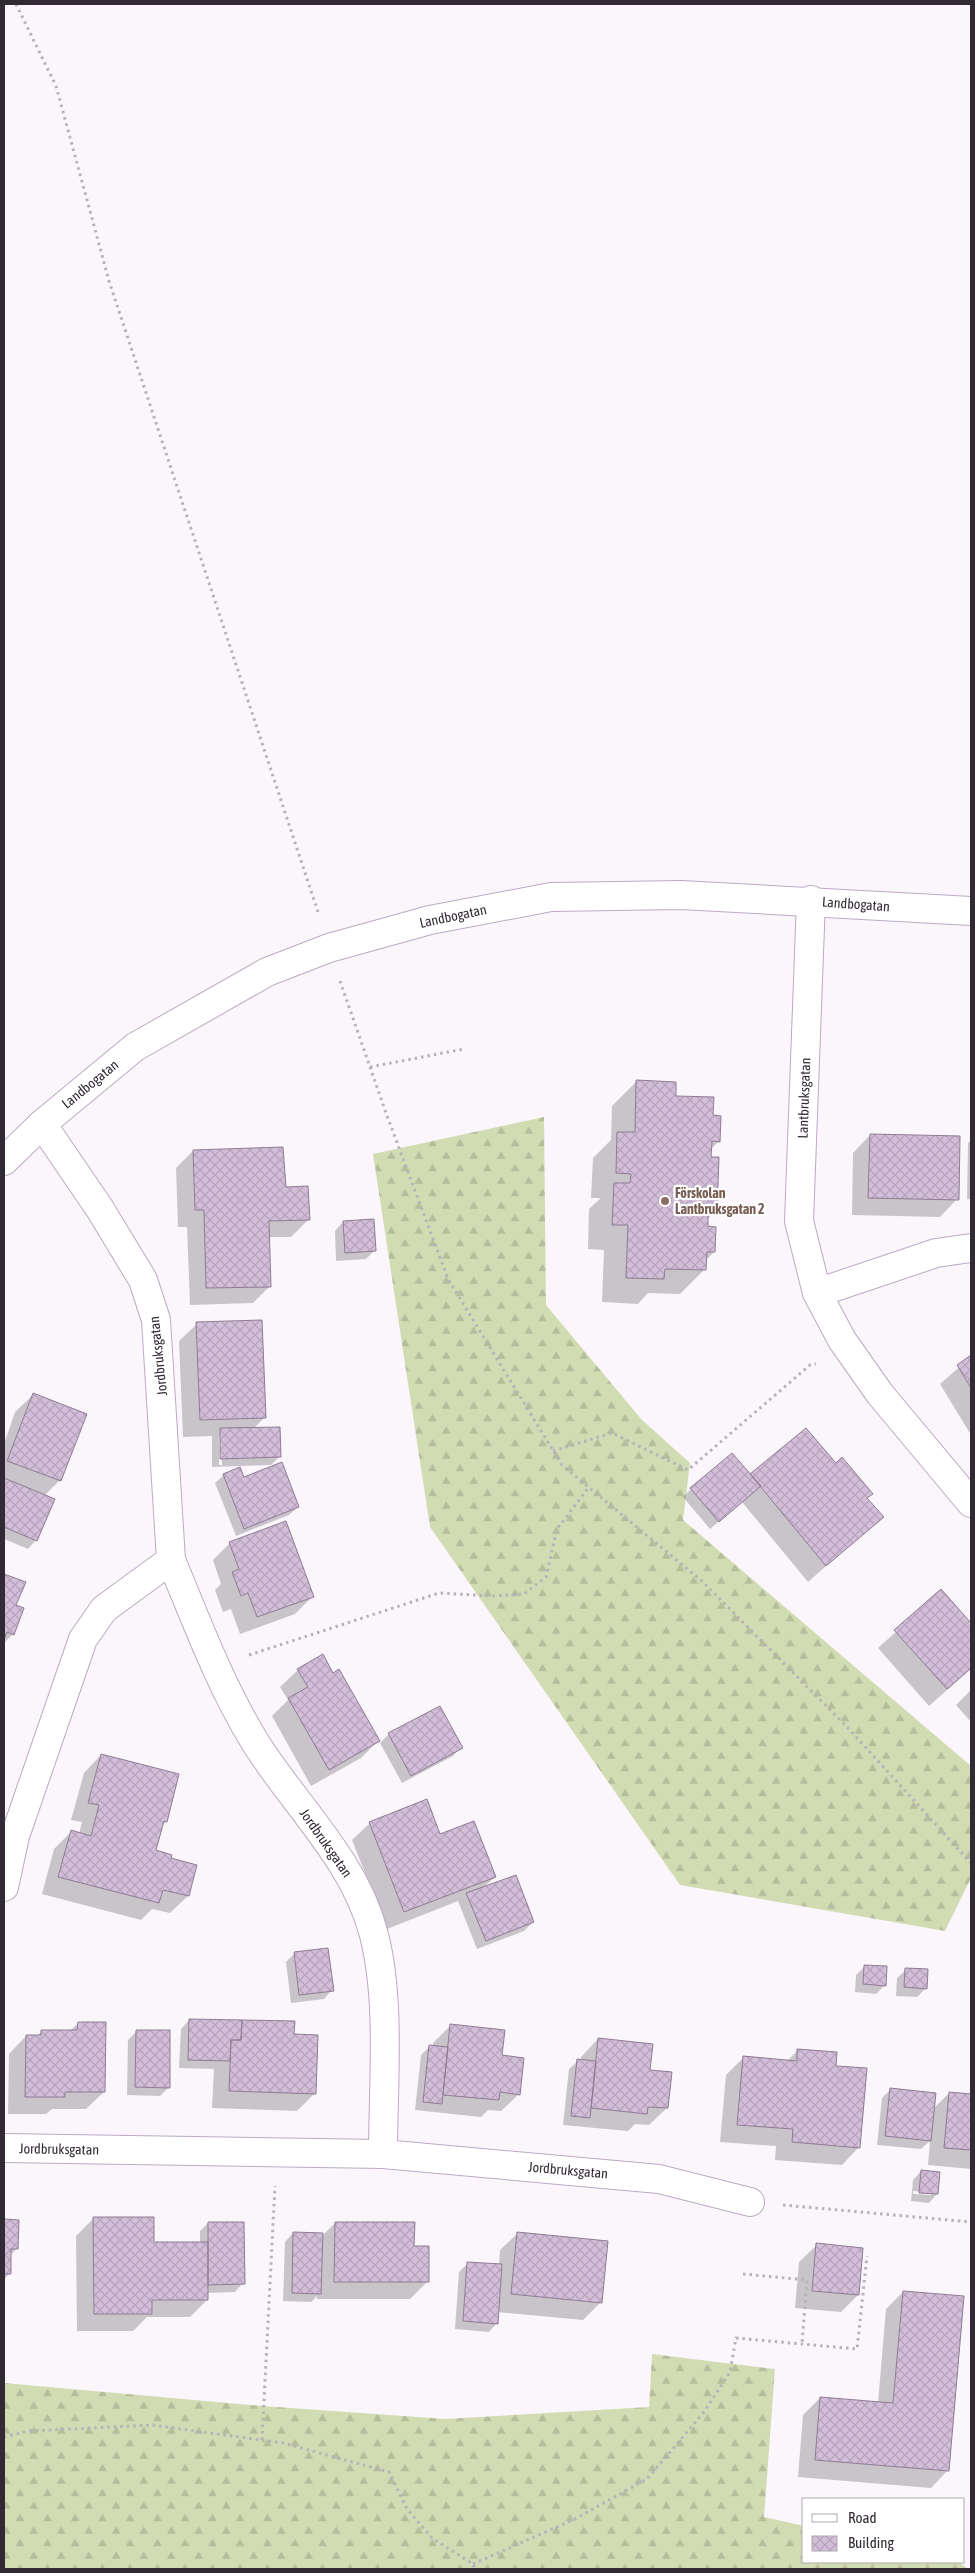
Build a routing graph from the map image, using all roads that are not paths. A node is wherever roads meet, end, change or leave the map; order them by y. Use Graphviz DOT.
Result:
graph roads {
  1 [pos="811,900"];
  2 [pos="971,911"];
  3 [pos="42,1124"];
  4 [pos="4,1161"];
  5 [pos="971,1248"];
  6 [pos="817,1293"];
  7 [pos="971,1502"];
  8 [pos="171,1560"];
  9 [pos="4,1887"];
  10 [pos="4,2148"];
  11 [pos="383,2154"];
  12 [pos="750,2202"];
  1 -- 2 [label="street, Landbogatan"];
  1 -- 3 [label="street, Landbogatan"];
  1 -- 6 [label="street, Lantbruksgatan"];
  3 -- 4 [label="street, Landbogatan"];
  3 -- 8 [label="street, Jordbruksgatan"];
  5 -- 6 [label="street"];
  6 -- 7 [label="street, Lantbruksgatan"];
  8 -- 9 [label="street"];
  8 -- 11 [label="street, Jordbruksgatan"];
  10 -- 11 [label="street, Jordbruksgatan"];
  11 -- 12 [label="street, Jordbruksgatan"];
}
